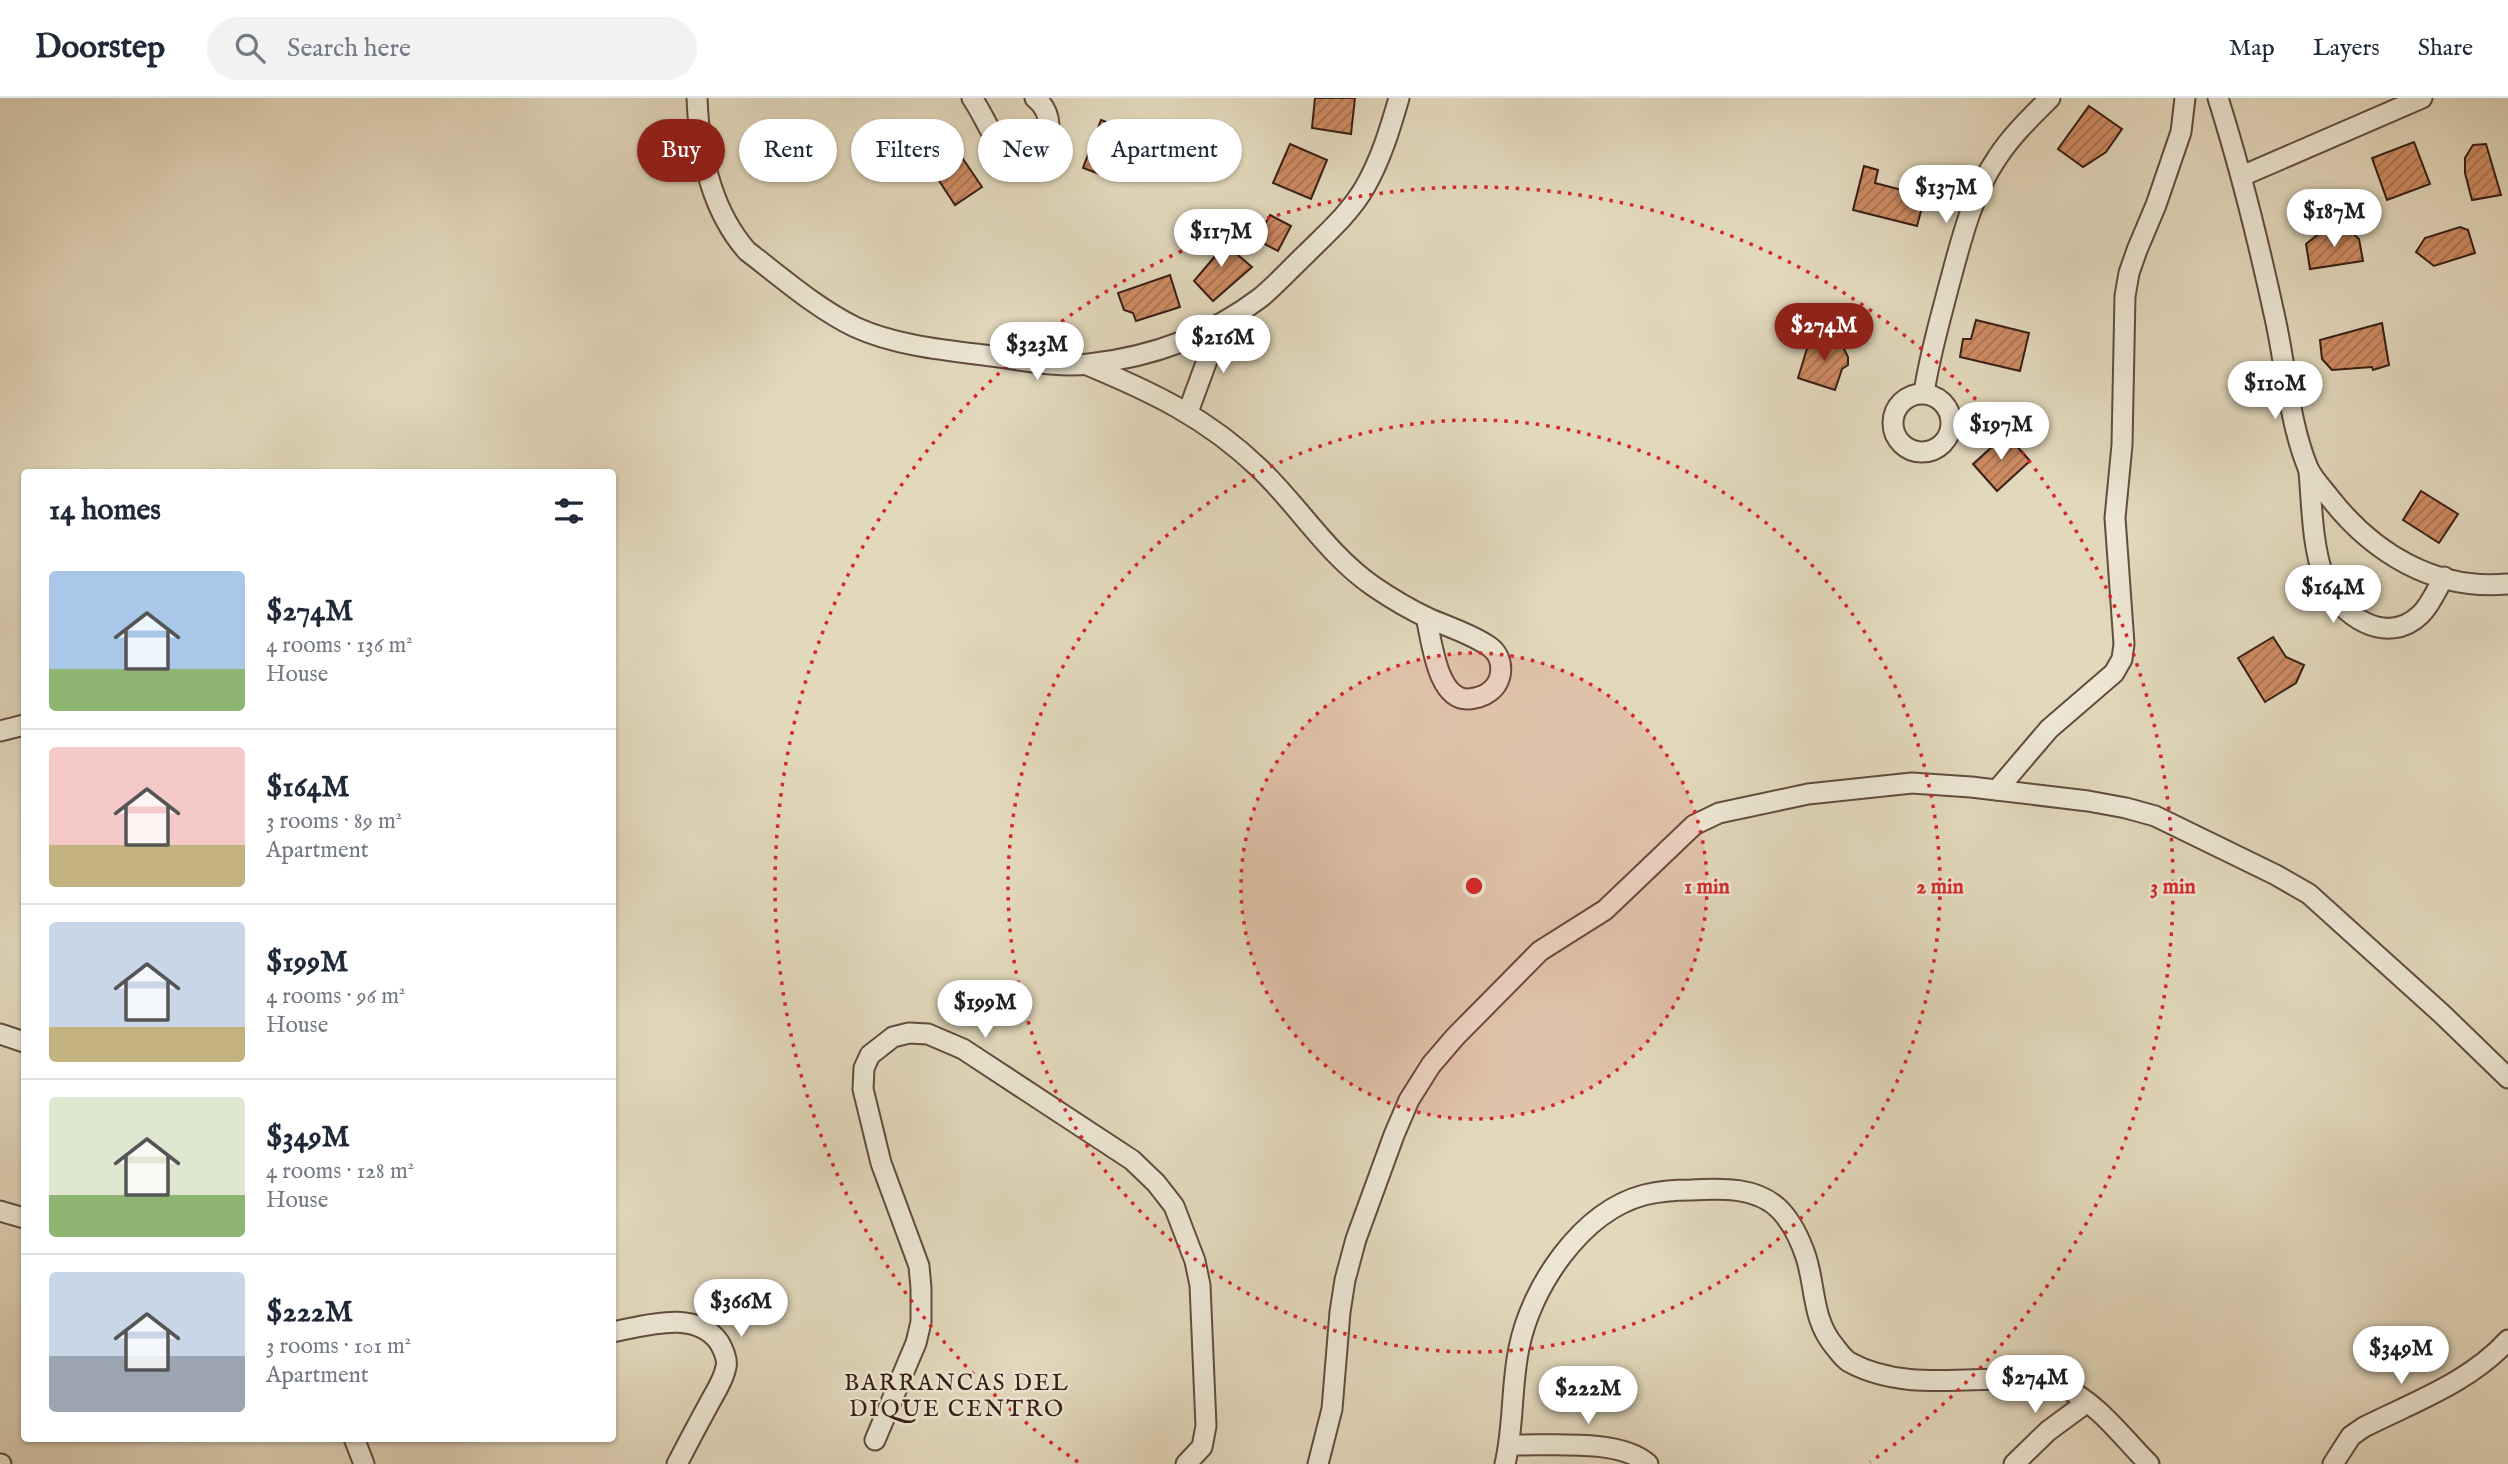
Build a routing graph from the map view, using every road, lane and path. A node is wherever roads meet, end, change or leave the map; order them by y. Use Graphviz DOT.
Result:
graph roads {
  1 [pos="697,98"];
  2 [pos="972,98"];
  3 [pos="1035,98"];
  4 [pos="1399,98"];
  5 [pos="2050,98"];
  6 [pos="2185,98"];
  7 [pos="2218,98"];
  8 [pos="2421,98"];
  9 [pos="2242,176"];
  10 [pos="1220,325"];
  11 [pos="1087,365"];
  12 [pos="1924,393"];
  13 [pos="1188,412"];
  14 [pos="2309,471"];
  15 [pos="2444,577"];
  16 [pos="2508,583"];
  17 [pos="1426,617"];
  18 [pos="21,725"];
  19 [pos="0,731"];
  20 [pos="1997,790"];
  21 [pos="0,1034"];
  22 [pos="21,1041"];
  23 [pos="2508,1077"];
  24 [pos="0,1211"];
  25 [pos="21,1217"];
  26 [pos="616,1331"];
  27 [pos="2508,1340"];
  28 [pos="2087,1402"];
  29 [pos="875,1440"];
  30 [pos="356,1442"];
  31 [pos="1507,1455"];
  32 [pos="364,1464"];
  33 [pos="677,1464"];
  34 [pos="1186,1464"];
  35 [pos="1318,1464"];
  36 [pos="1648,1464"];
  37 [pos="2014,1464"];
  38 [pos="2149,1464"];
  39 [pos="2333,1464"];
  1 -- 11 [label="street"];
  2 -- 3 [label="street"];
  4 -- 10 [label="street"];
  5 -- 12 [label="street"];
  6 -- 20 [label="street"];
  7 -- 9 [label="street"];
  8 -- 9 [label="street"];
  9 -- 14 [label="street"];
  10 -- 11 [label="street"];
  10 -- 13 [label="street"];
  11 -- 13 [label="street"];
  13 -- 17 [label="street"];
  14 -- 15 [label="street"];
  14 -- 15 [label="street"];
  15 -- 16 [label="street"];
  17 -- 17 [label="street"];
  18 -- 19 [label="street"];
  20 -- 23 [label="street"];
  20 -- 35 [label="street"];
  21 -- 22 [label="street"];
  24 -- 25 [label="street"];
  26 -- 33 [label="street"];
  27 -- 39 [label="street"];
  28 -- 31 [label="street"];
  28 -- 37 [label="street"];
  28 -- 38 [label="street"];
  29 -- 34 [label="street"];
  30 -- 32 [label="street"];
  31 -- 36 [label="street"];
}
